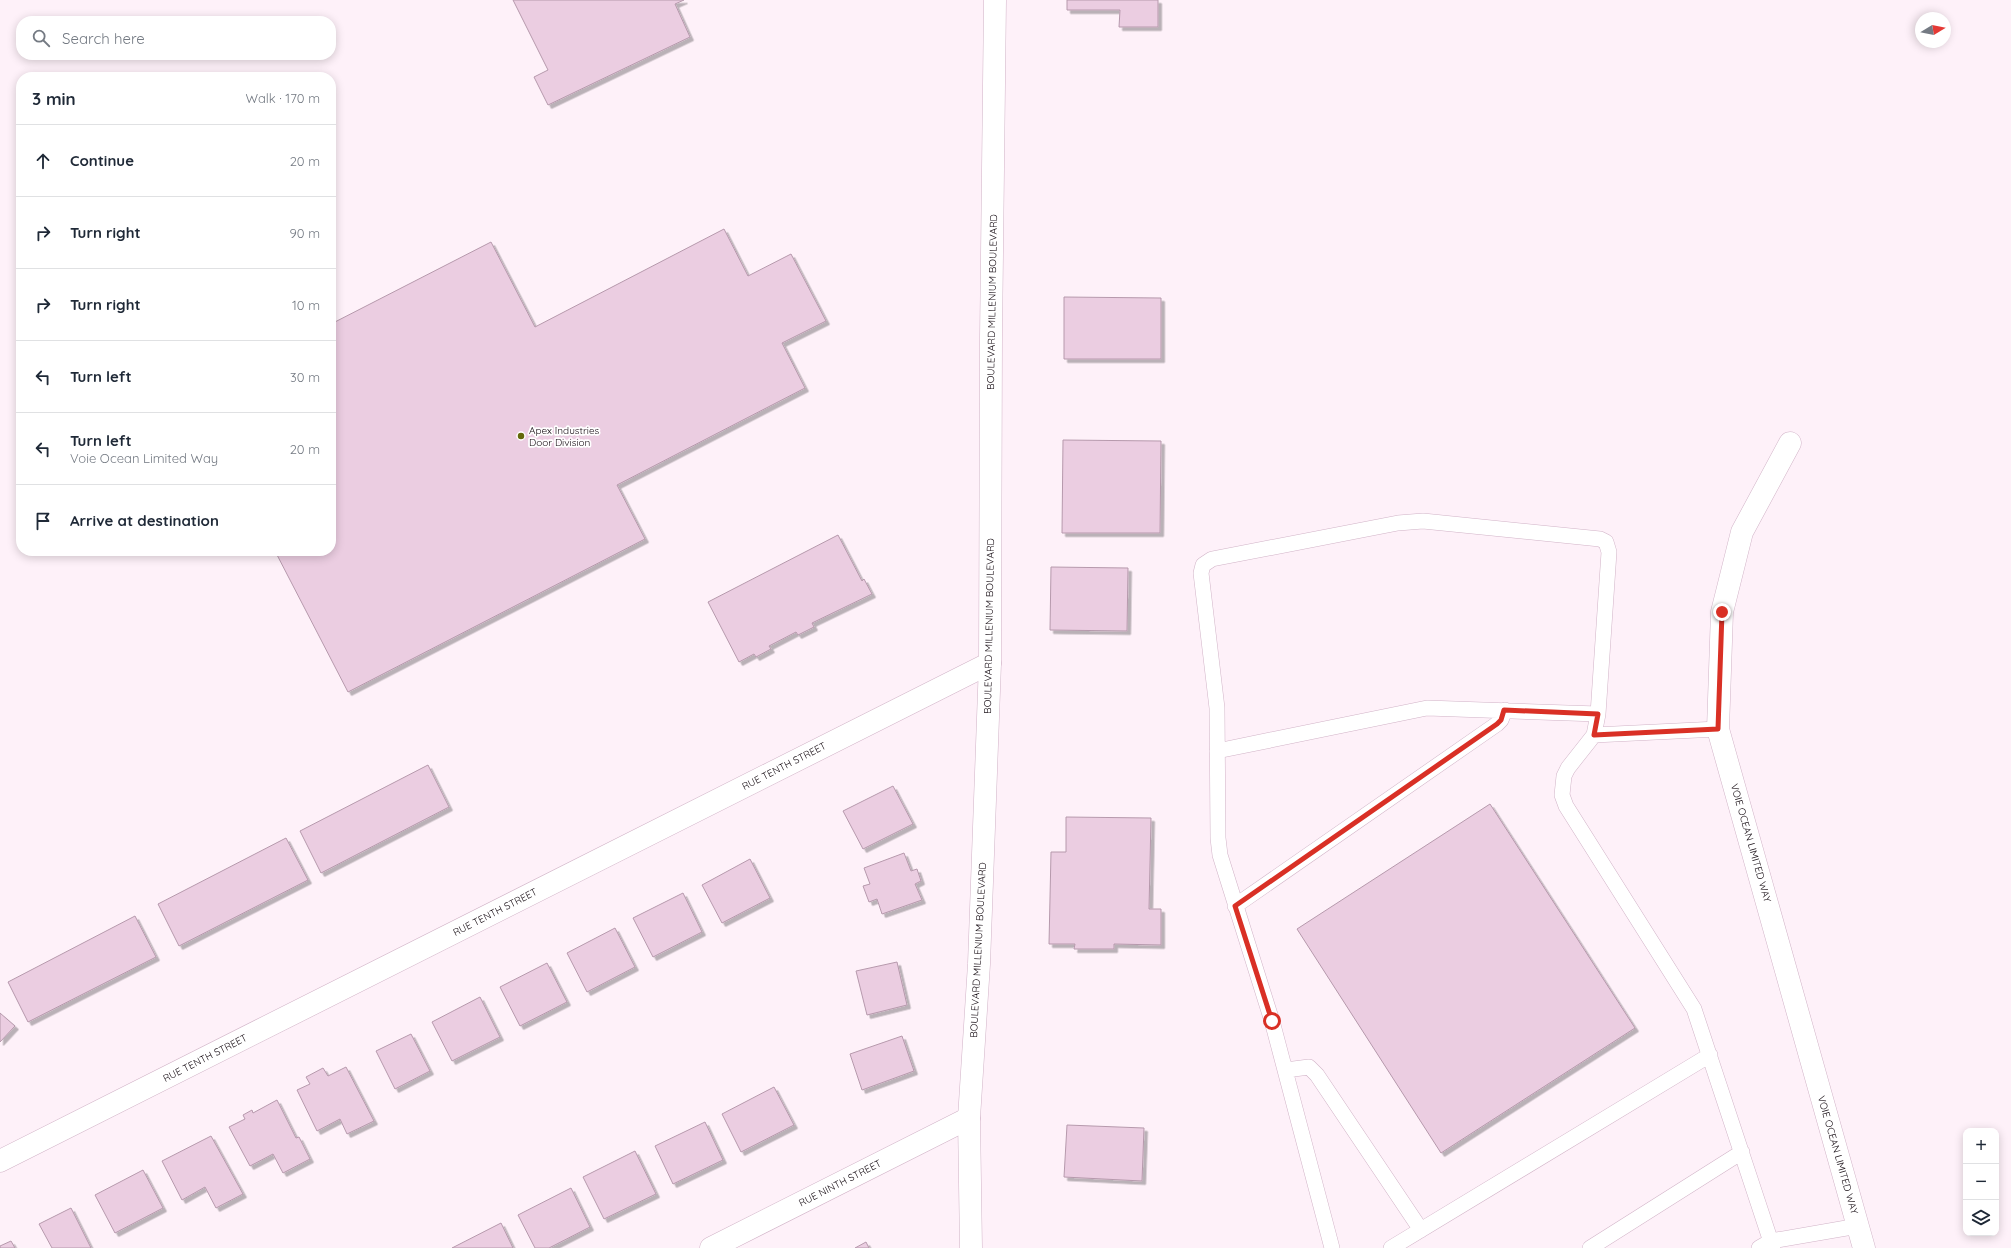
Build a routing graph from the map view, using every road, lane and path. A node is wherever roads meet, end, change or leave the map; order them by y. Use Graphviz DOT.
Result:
graph roads {
  1 [pos="995,0"];
  2 [pos="1790,443"];
  3 [pos="990,663"];
  4 [pos="1504,710"];
  5 [pos="1598,714"];
  6 [pos="1718,729"];
  7 [pos="1594,735"];
  8 [pos="1218,751"];
  9 [pos="1235,906"];
  10 [pos="1710,1055"];
  11 [pos="1286,1070"];
  12 [pos="969,1118"];
  13 [pos="1742,1152"];
  14 [pos="0,1161"];
  15 [pos="1858,1226"];
  16 [pos="1420,1230"];
  17 [pos="971,1239"];
  18 [pos="1767,1246"];
  19 [pos="710,1248"];
  20 [pos="982,1248"];
  21 [pos="1332,1248"];
  22 [pos="1391,1248"];
  23 [pos="1590,1248"];
  24 [pos="1864,1248"];
  1 -- 3 [label="street, BOULEVARD MILLENIUM BOULEVARD"];
  2 -- 6 [label="street, VOIE OCEAN LIMITED WAY"];
  3 -- 12 [label="street, BOULEVARD MILLENIUM BOULEVARD"];
  3 -- 14 [label="street, RUE TENTH STREET"];
  4 -- 5 [label="lane"];
  4 -- 8 [label="lane"];
  4 -- 9 [label="lane"];
  5 -- 7 [label="lane"];
  5 -- 8 [label="lane"];
  6 -- 7 [label="lane"];
  6 -- 15 [label="street, VOIE OCEAN LIMITED WAY"];
  7 -- 10 [label="lane"];
  8 -- 9 [label="lane"];
  9 -- 11 [label="lane"];
  10 -- 13 [label="lane"];
  10 -- 16 [label="lane"];
  11 -- 16 [label="lane"];
  11 -- 21 [label="lane"];
  12 -- 17 [label="street, BOULEVARD MILLENIUM BOULEVARD"];
  12 -- 19 [label="street, RUE NINTH STREET"];
  13 -- 18 [label="lane"];
  13 -- 23 [label="lane"];
  15 -- 18 [label="lane"];
  15 -- 24 [label="street, VOIE OCEAN LIMITED WAY"];
  16 -- 22 [label="lane"];
  17 -- 20 [label="street, BOULEVARD MILLENIUM BOULEVARD"];
}
